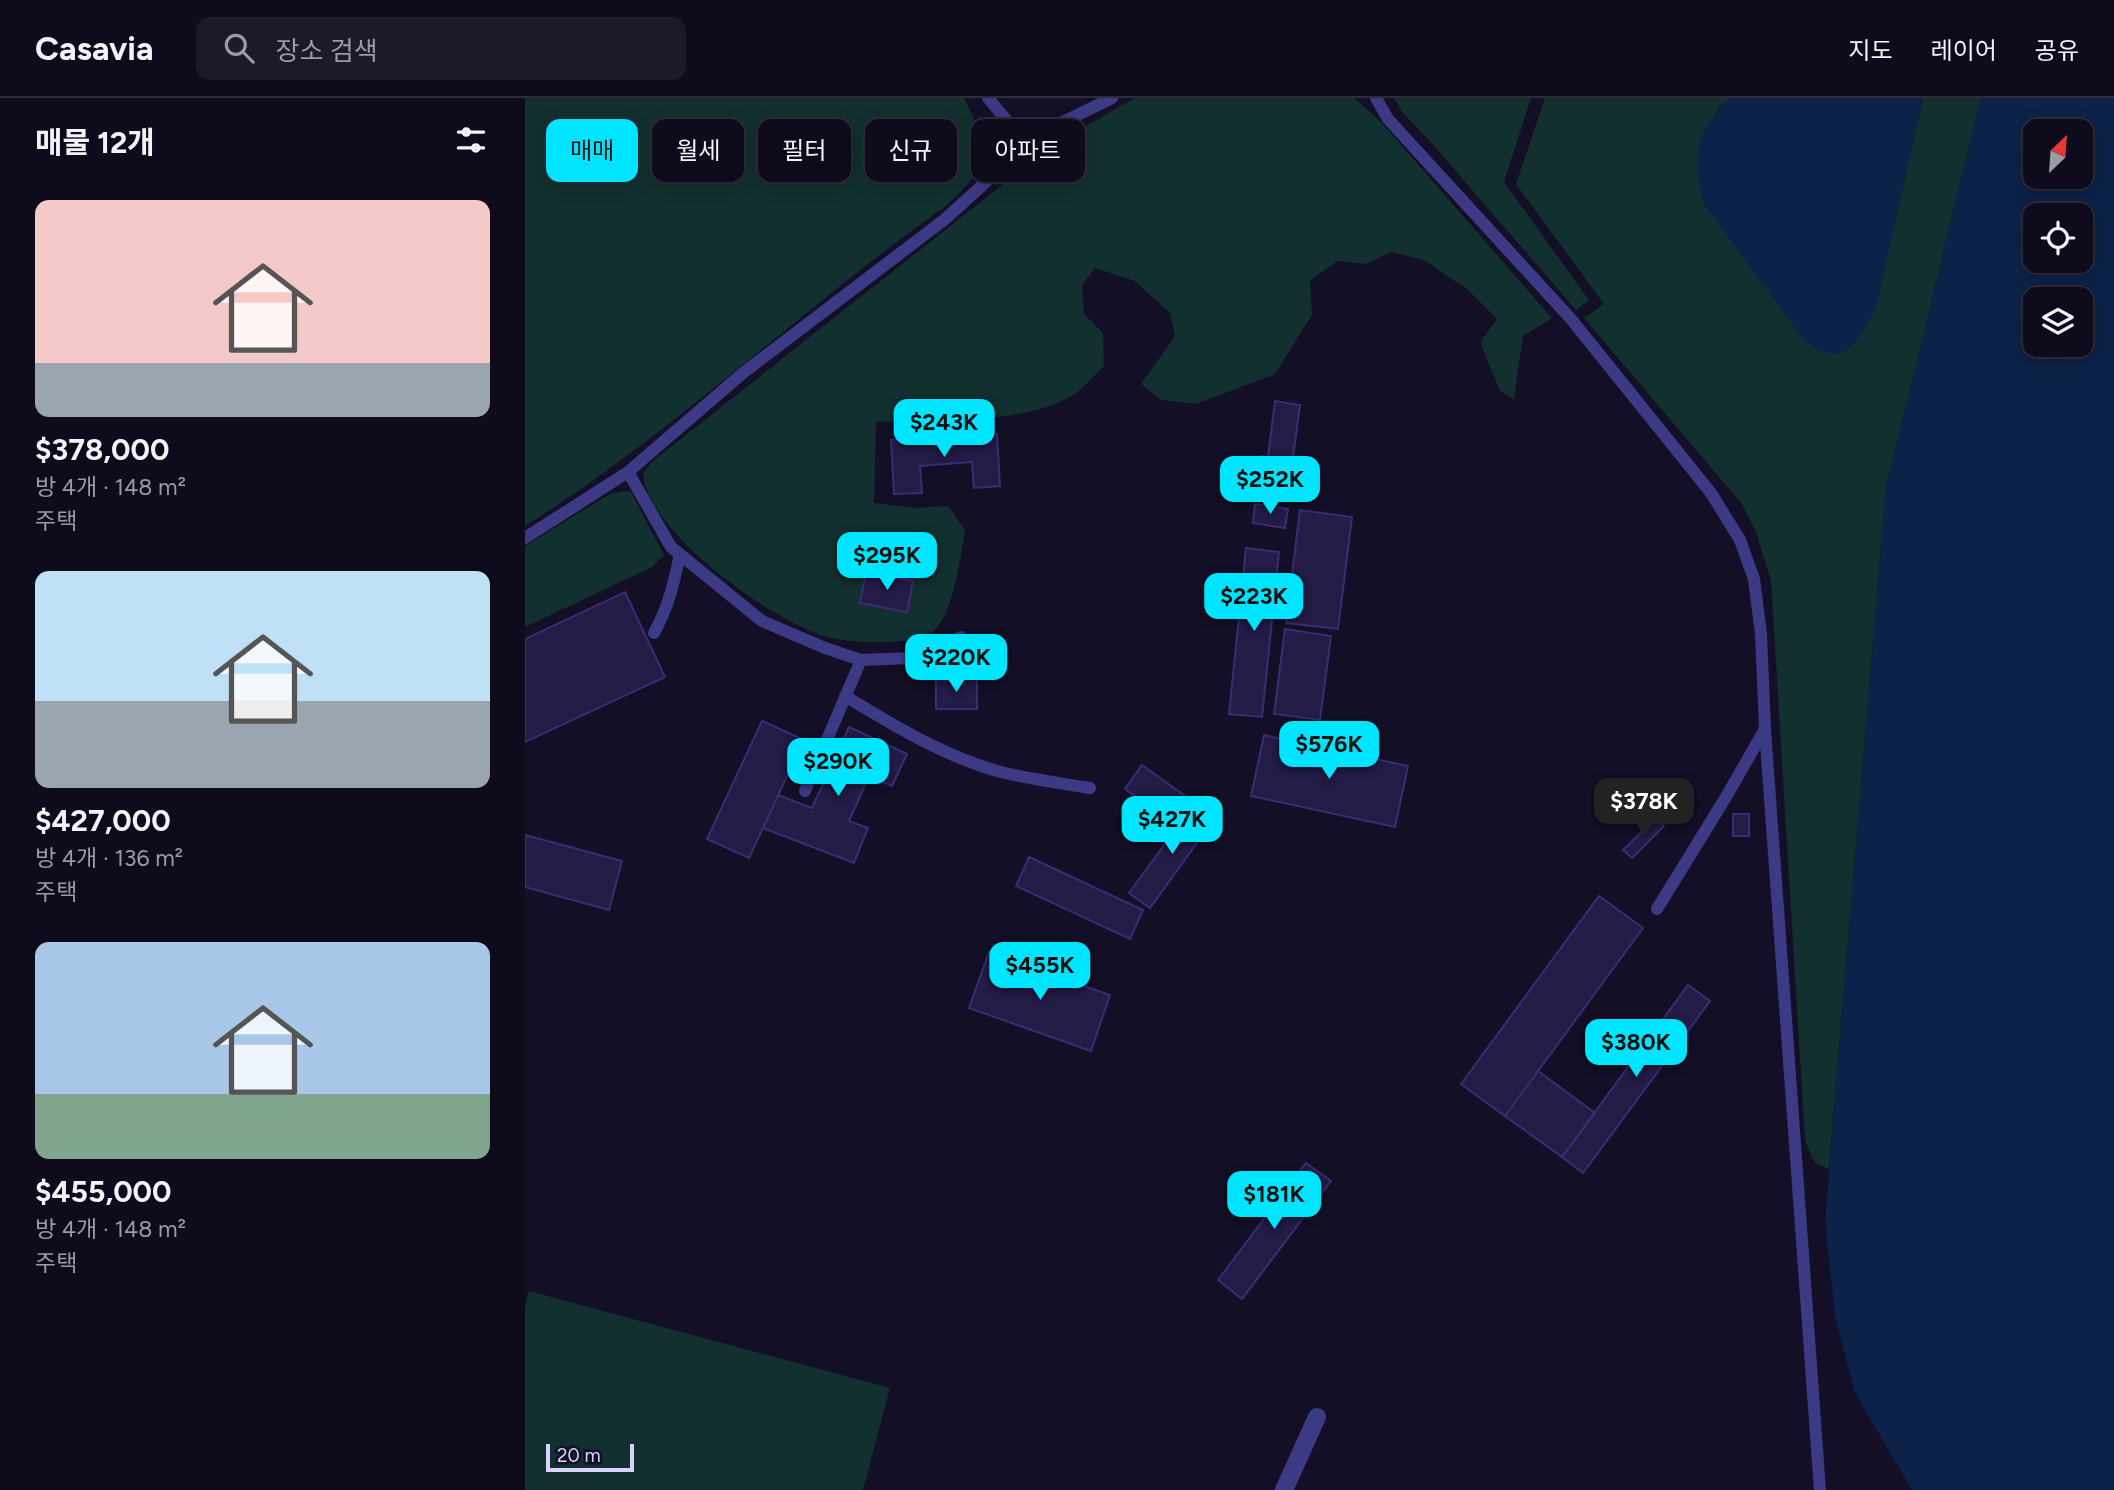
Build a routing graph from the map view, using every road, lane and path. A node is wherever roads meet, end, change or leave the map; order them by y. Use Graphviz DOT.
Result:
graph roads {
  1 [pos="988,98"];
  2 [pos="1112,98"];
  3 [pos="1376,98"];
  4 [pos="1006,119"];
  5 [pos="1069,119"];
  6 [pos="986,182"];
  7 [pos="628,472"];
  8 [pos="525,538"];
  9 [pos="680,554"];
  10 [pos="654,633"];
  11 [pos="961,637"];
  12 [pos="861,660"];
  13 [pos="845,696"];
  14 [pos="1765,729"];
  15 [pos="1090,788"];
  16 [pos="805,791"];
  17 [pos="1657,909"];
  18 [pos="1317,1417"];
  19 [pos="1284,1490"];
  20 [pos="1820,1490"];
  1 -- 4 [label="lane"];
  2 -- 5 [label="lane"];
  3 -- 14 [label="lane"];
  6 -- 7 [label="lane"];
  7 -- 8 [label="lane"];
  7 -- 9 [label="lane"];
  9 -- 10 [label="lane"];
  9 -- 12 [label="lane"];
  11 -- 12 [label="lane"];
  12 -- 13 [label="lane"];
  13 -- 15 [label="lane"];
  13 -- 16 [label="lane"];
  14 -- 17 [label="lane"];
  14 -- 20 [label="lane"];
  18 -- 19 [label="street"];
}
